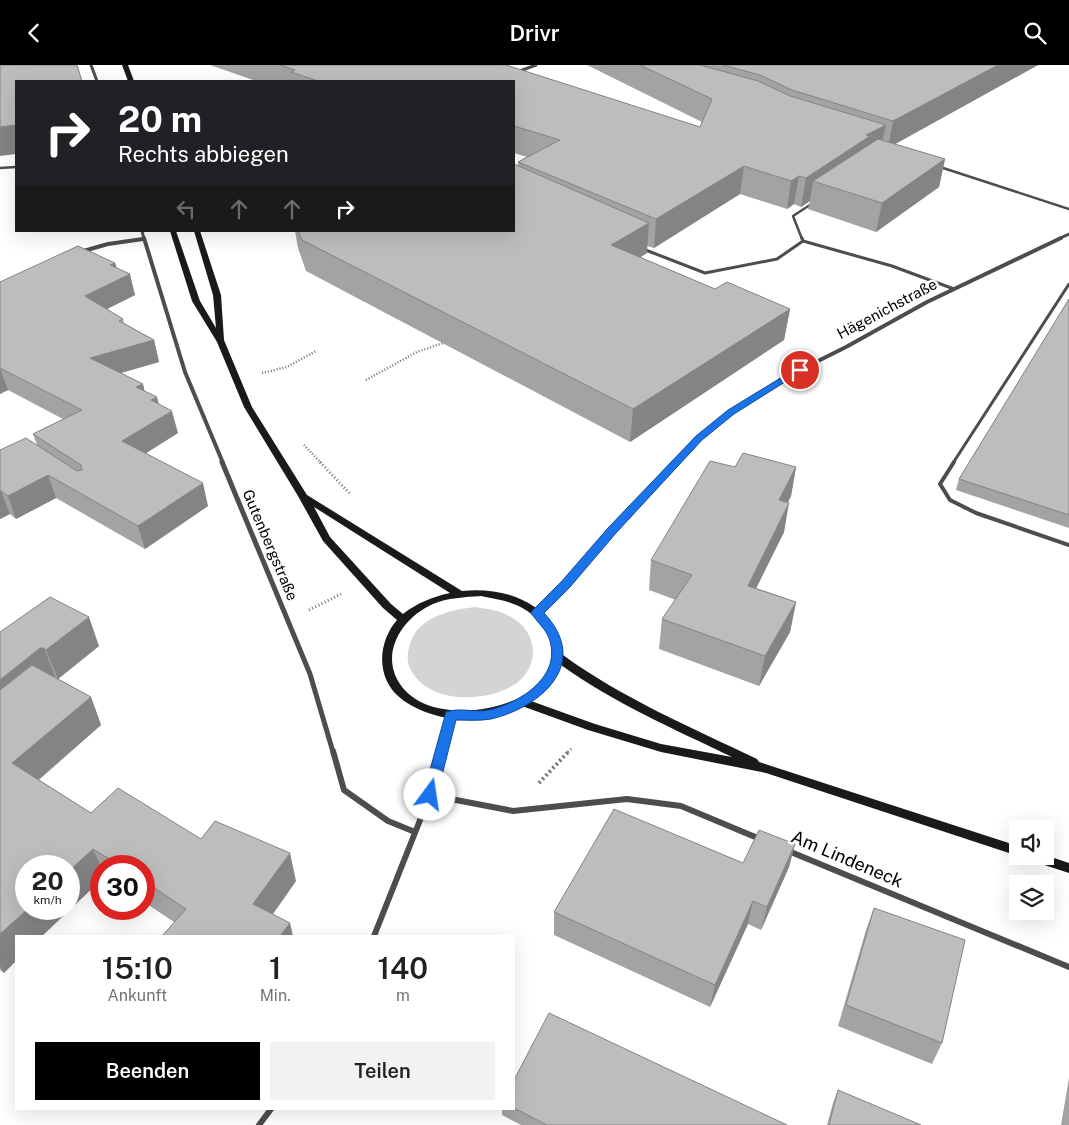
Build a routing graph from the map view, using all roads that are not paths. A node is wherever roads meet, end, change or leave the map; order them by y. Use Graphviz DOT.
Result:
graph roads {
  1 [pos="91,65"];
  2 [pos="125,65"];
  3 [pos="536,65"];
  4 [pos="509,76"];
  5 [pos="97,80"];
  6 [pos="132,80"];
  7 [pos="934,165"];
  8 [pos="15,167"];
  9 [pos="0,168"];
  10 [pos="817,200"];
  11 [pos="1069,209"];
  12 [pos="142,232"];
  13 [pos="173,232"];
  14 [pos="197,232"];
  15 [pos="1069,234"];
  16 [pos="143,239"];
  17 [pos="803,241"];
  18 [pos="639,247"];
  19 [pos="74,254"];
  20 [pos="1069,284"];
  21 [pos="954,289"];
  22 [pos="221,343"];
  23 [pos="303,496"];
  24 [pos="1069,545"];
  25 [pos="459,594"];
  26 [pos="537,613"];
  27 [pos="402,619"];
  28 [pos="557,656"];
  29 [pos="523,702"];
  30 [pos="451,715"];
  31 [pos="766,768"];
  32 [pos="430,795"];
  33 [pos="416,832"];
  34 [pos="764,841"];
  35 [pos="783,848"];
  36 [pos="1009,848"];
  37 [pos="1054,863"];
  38 [pos="1069,868"];
  39 [pos="374,935"];
  40 [pos="1069,967"];
  41 [pos="271,1110"];
  42 [pos="259,1125"];
  1 -- 5 [label="street"];
  2 -- 6 [label="main road"];
  3 -- 4 [label="street"];
  7 -- 11 [label="lane"];
  8 -- 9 [label="lane"];
  10 -- 17 [label="lane"];
  12 -- 16 [label="street, Gutenbergstraße"];
  13 -- 22 [label="main road"];
  14 -- 22 [label="main road"];
  15 -- 21 [label="street, Hägenichstraße"];
  16 -- 19 [label="street"];
  16 -- 33 [label="street, Gutenbergstraße"];
  17 -- 18 [label="lane"];
  17 -- 21 [label="lane"];
  20 -- 24 [label="lane"];
  21 -- 26 [label="street, Hägenichstraße"];
  22 -- 23 [label="main road"];
  23 -- 25 [label="main road"];
  23 -- 27 [label="main road"];
  25 -- 26 [label="main road"];
  25 -- 27 [label="main road"];
  26 -- 28 [label="main road"];
  27 -- 30 [label="main road"];
  28 -- 29 [label="main road"];
  28 -- 31 [label="main road"];
  29 -- 30 [label="main road"];
  29 -- 31 [label="main road"];
  30 -- 32 [label="street"];
  31 -- 36 [label="main road"];
  32 -- 33 [label="street"];
  32 -- 34 [label="street"];
  33 -- 39 [label="street"];
  35 -- 40 [label="street, Am Lindeneck"];
  37 -- 38 [label="main road"];
  41 -- 42 [label="street"];
}
